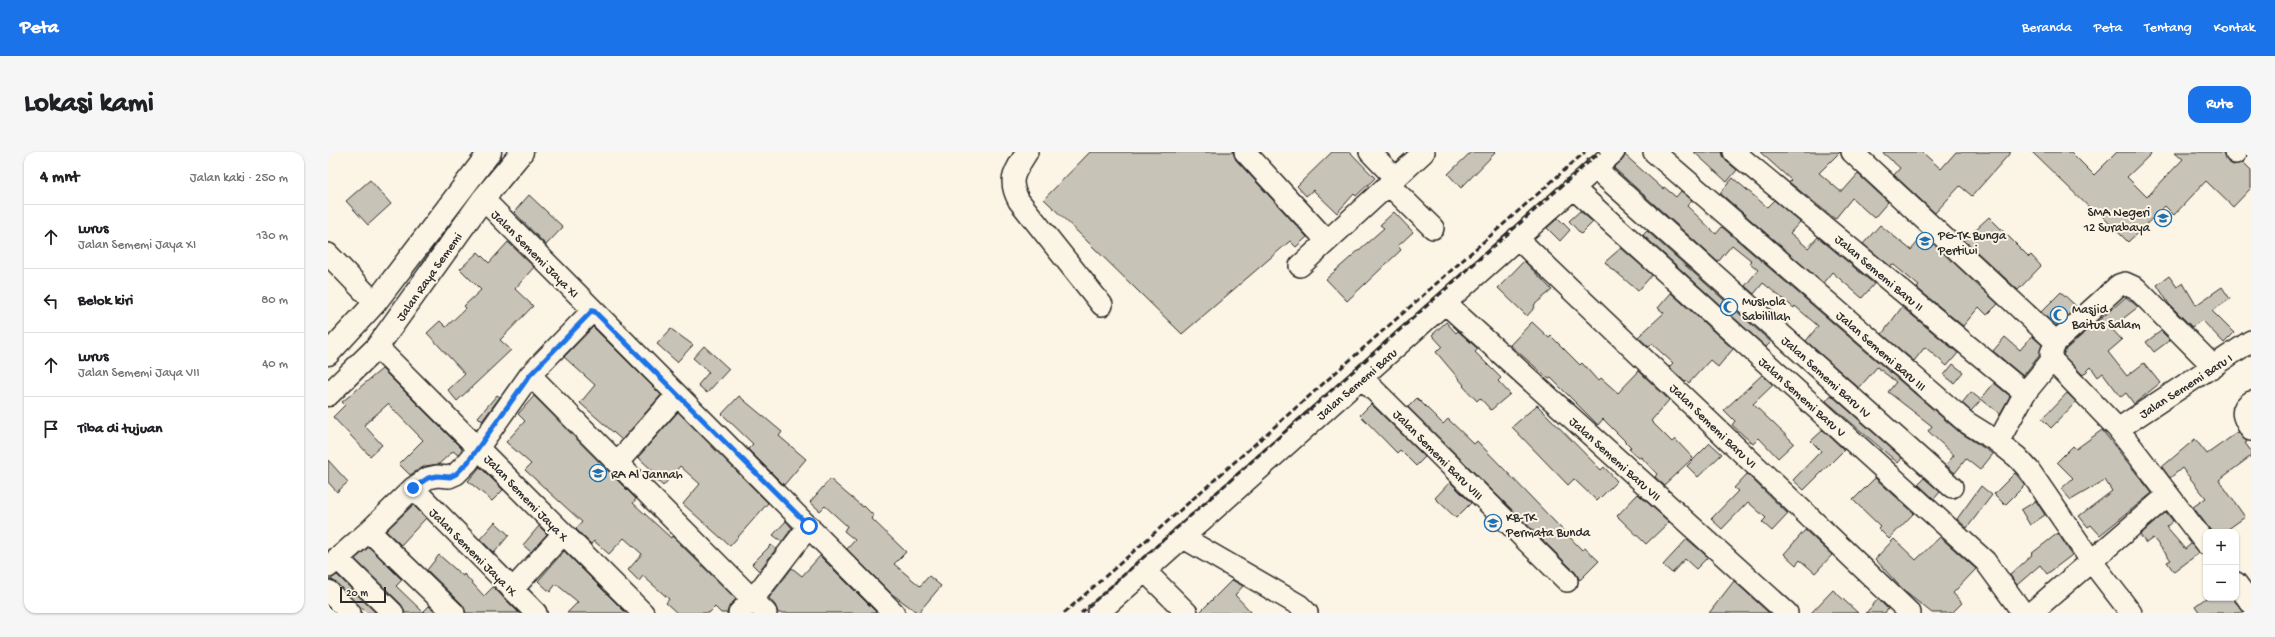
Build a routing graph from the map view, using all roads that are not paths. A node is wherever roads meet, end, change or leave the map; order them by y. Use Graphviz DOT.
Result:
graph roads {
  1 [pos="490,152"];
  2 [pos="522,152"];
  3 [pos="1027,152"];
  4 [pos="1245,152"];
  5 [pos="1370,152"];
  6 [pos="1614,152"];
  7 [pos="1654,152"];
  8 [pos="1734,152"];
  9 [pos="1852,152"];
  10 [pos="1403,167"];
  11 [pos="1596,168"];
  12 [pos="1573,188"];
  13 [pos="483,199"];
  14 [pos="1433,228"];
  15 [pos="1517,238"];
  16 [pos="1327,241"];
  17 [pos="328,254"];
  18 [pos="1300,266"];
  19 [pos="376,303"];
  20 [pos="1444,303"];
  21 [pos="1102,305"];
  22 [pos="593,310"];
  23 [pos="2251,341"];
  24 [pos="331,346"];
  25 [pos="377,347"];
  26 [pos="2054,351"];
  27 [pos="2214,367"];
  28 [pos="530,375"];
  29 [pos="1362,378"];
  30 [pos="2025,393"];
  31 [pos="328,395"];
  32 [pos="678,395"];
  33 [pos="2248,404"];
  34 [pos="2118,429"];
  35 [pos="2251,430"];
  36 [pos="1998,442"];
  37 [pos="478,447"];
  38 [pos="618,462"];
  39 [pos="1952,487"];
  40 [pos="413,488"];
  41 [pos="2168,495"];
  42 [pos="809,526"];
  43 [pos="369,531"];
  44 [pos="563,534"];
  45 [pos="1182,537"];
  46 [pos="2203,540"];
  47 [pos="2092,562"];
  48 [pos="333,563"];
  49 [pos="1144,570"];
  50 [pos="1567,581"];
  51 [pos="2239,587"];
  52 [pos="512,590"];
  53 [pos="328,591"];
  54 [pos="2251,603"];
  55 [pos="753,608"];
  56 [pos="1306,610"];
  57 [pos="350,613"];
  58 [pos="393,613"];
  59 [pos="454,613"];
  60 [pos="536,613"];
  61 [pos="643,613"];
  62 [pos="894,613"];
  63 [pos="1098,613"];
  64 [pos="1187,613"];
  65 [pos="1787,613"];
  66 [pos="1910,613"];
  67 [pos="2023,613"];
  68 [pos="2030,613"];
  69 [pos="2131,613"];
  1 -- 19 [label="main road, Jalan Raya Sememi"];
  2 -- 13 [label="main road, Jalan Raya Sememi"];
  3 -- 21 [label="street"];
  4 -- 16 [label="street"];
  5 -- 10 [label="street"];
  6 -- 11 [label="street, Jalan Sememi Baru"];
  7 -- 36 [label="street, Jalan Sememi Baru III"];
  8 -- 30 [label="street, Jalan Sememi Baru II"];
  9 -- 26 [label="street"];
  10 -- 14 [label="street"];
  10 -- 16 [label="street"];
  11 -- 12 [label="street, Jalan Sememi Baru"];
  11 -- 39 [label="street, Jalan Sememi Baru IV"];
  12 -- 15 [label="street, Jalan Sememi Baru"];
  12 -- 67 [label="street, Jalan Sememi Baru V"];
  13 -- 22 [label="street, Jalan Sememi Jaya XI"];
  13 -- 25 [label="main road, Jalan Raya Sememi"];
  15 -- 20 [label="street, Jalan Sememi Baru"];
  15 -- 66 [label="street, Jalan Sememi Baru VI"];
  16 -- 18 [label="street"];
  17 -- 19 [label="street"];
  19 -- 24 [label="main road, Jalan Raya Sememi"];
  20 -- 29 [label="street, Jalan Sememi Baru"];
  20 -- 65 [label="street, Jalan Sememi Baru VII"];
  22 -- 28 [label="street"];
  22 -- 32 [label="street, Jalan Sememi Jaya XI"];
  23 -- 27 [label="street, Jalan Sememi Baru I"];
  25 -- 31 [label="main road, Jalan Raya Sememi"];
  25 -- 37 [label="street, Jalan Sememi Jaya X"];
  26 -- 27 [label="street"];
  26 -- 30 [label="street"];
  26 -- 34 [label="street"];
  27 -- 34 [label="street, Jalan Sememi Baru I"];
  28 -- 37 [label="street"];
  28 -- 38 [label="street"];
  29 -- 45 [label="street, Jalan Sememi Baru"];
  29 -- 50 [label="street, Jalan Sememi Baru VIII"];
  30 -- 36 [label="street"];
  32 -- 38 [label="street"];
  32 -- 42 [label="street, Jalan Sememi Jaya XI"];
  33 -- 35 [label="street"];
  34 -- 41 [label="street"];
  36 -- 47 [label="street, Jalan Sememi Baru III"];
  37 -- 40 [label="street"];
  37 -- 44 [label="street, Jalan Sememi Jaya X"];
  38 -- 55 [label="street"];
  40 -- 43 [label="street"];
  40 -- 52 [label="street, Jalan Sememi Jaya IX"];
  41 -- 46 [label="street"];
  41 -- 47 [label="street"];
  42 -- 55 [label="street"];
  42 -- 62 [label="street, Jalan Sememi Jaya XI"];
  43 -- 48 [label="street"];
  43 -- 59 [label="street"];
  44 -- 52 [label="street"];
  44 -- 61 [label="street, Jalan Sememi Jaya X"];
  45 -- 49 [label="street, Jalan Sememi Baru"];
  45 -- 56 [label="street"];
  47 -- 68 [label="street"];
  47 -- 69 [label="street, Jalan Sememi Baru III"];
  48 -- 58 [label="street"];
  49 -- 63 [label="street, Jalan Sememi Baru"];
  49 -- 64 [label="street"];
  51 -- 54 [label="street"];
  52 -- 60 [label="street, Jalan Sememi Jaya IX"];
  53 -- 57 [label="street"];
}
